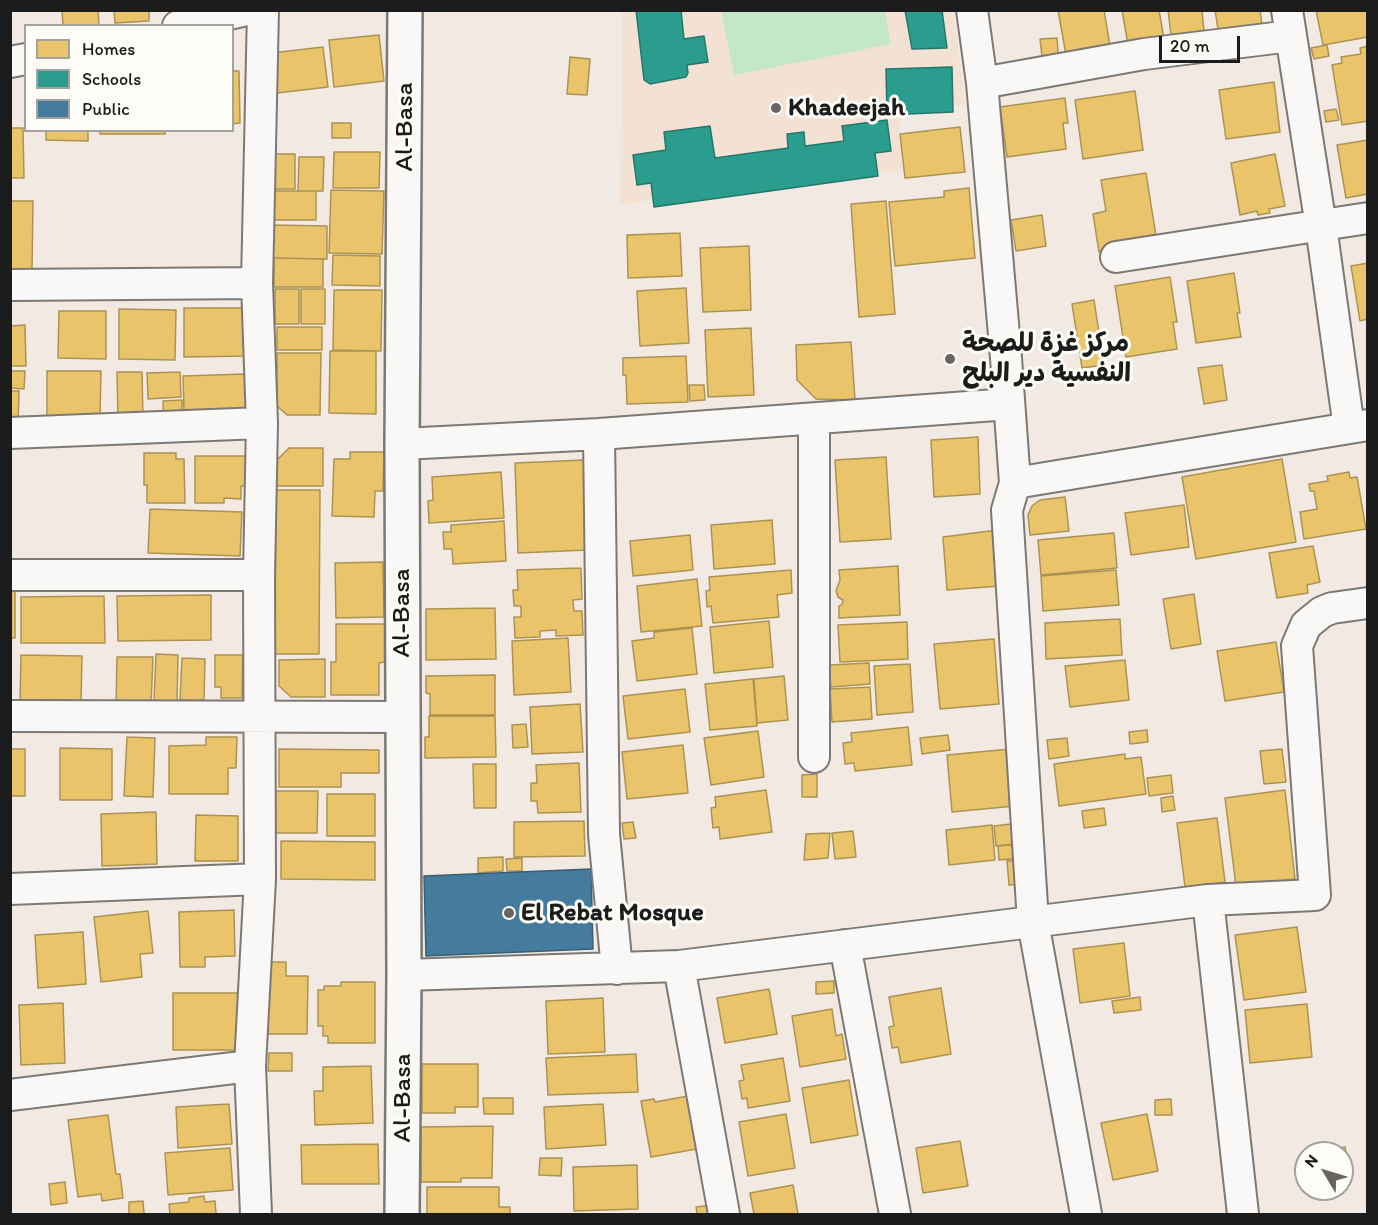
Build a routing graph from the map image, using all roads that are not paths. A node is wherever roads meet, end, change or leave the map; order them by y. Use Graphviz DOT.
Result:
graph roads {
  1 [pos="247,10"];
  2 [pos="263,10"];
  3 [pos="405,10"];
  4 [pos="972,10"];
  5 [pos="1289,23"];
  6 [pos="187,24"];
  7 [pos="982,83"];
  8 [pos="1368,218"];
  9 [pos="1321,226"];
  10 [pos="1116,257"];
  11 [pos="257,283"];
  12 [pos="10,285"];
  13 [pos="1009,404"];
  14 [pos="814,419"];
  15 [pos="262,423"];
  16 [pos="1358,427"];
  17 [pos="10,433"];
  18 [pos="598,434"];
  19 [pos="402,444"];
  20 [pos="1015,483"];
  21 [pos="10,575"];
  22 [pos="259,575"];
  23 [pos="1368,603"];
  24 [pos="10,716"];
  25 [pos="260,717"];
  26 [pos="402,717"];
  27 [pos="814,757"];
  28 [pos="260,879"];
  29 [pos="10,889"];
  30 [pos="1208,900"];
  31 [pos="1033,922"];
  32 [pos="845,945"];
  33 [pos="679,966"];
  34 [pos="618,969"];
  35 [pos="404,975"];
  36 [pos="250,1066"];
  37 [pos="10,1095"];
  38 [pos="256,1215"];
  39 [pos="402,1215"];
  40 [pos="724,1215"];
  41 [pos="895,1215"];
  42 [pos="1086,1215"];
  43 [pos="1243,1215"];
  1 -- 6 [label="street"];
  2 -- 11 [label="street"];
  3 -- 19 [label="street, Al-Basa"];
  4 -- 7 [label="street"];
  5 -- 7 [label="street"];
  5 -- 9 [label="street"];
  7 -- 13 [label="street"];
  8 -- 9 [label="street"];
  9 -- 10 [label="street"];
  9 -- 16 [label="street"];
  11 -- 12 [label="street"];
  11 -- 15 [label="street"];
  13 -- 14 [label="street"];
  13 -- 20 [label="street"];
  14 -- 18 [label="street"];
  14 -- 27 [label="street"];
  15 -- 17 [label="street"];
  15 -- 22 [label="street"];
  16 -- 20 [label="street"];
  18 -- 19 [label="street"];
  18 -- 34 [label="street"];
  19 -- 26 [label="street, Al-Basa"];
  20 -- 31 [label="street"];
  21 -- 22 [label="street"];
  22 -- 25 [label="street"];
  23 -- 30 [label="street"];
  24 -- 25 [label="street"];
  25 -- 26 [label="street"];
  25 -- 28 [label="street"];
  26 -- 35 [label="street, Al-Basa"];
  28 -- 29 [label="street"];
  28 -- 36 [label="street"];
  30 -- 31 [label="street"];
  30 -- 43 [label="street"];
  31 -- 32 [label="street"];
  31 -- 42 [label="street"];
  32 -- 33 [label="street"];
  32 -- 41 [label="street"];
  33 -- 34 [label="street"];
  33 -- 40 [label="street"];
  34 -- 35 [label="street"];
  35 -- 39 [label="street, Al-Basa"];
  36 -- 37 [label="street"];
  36 -- 38 [label="street"];
}
